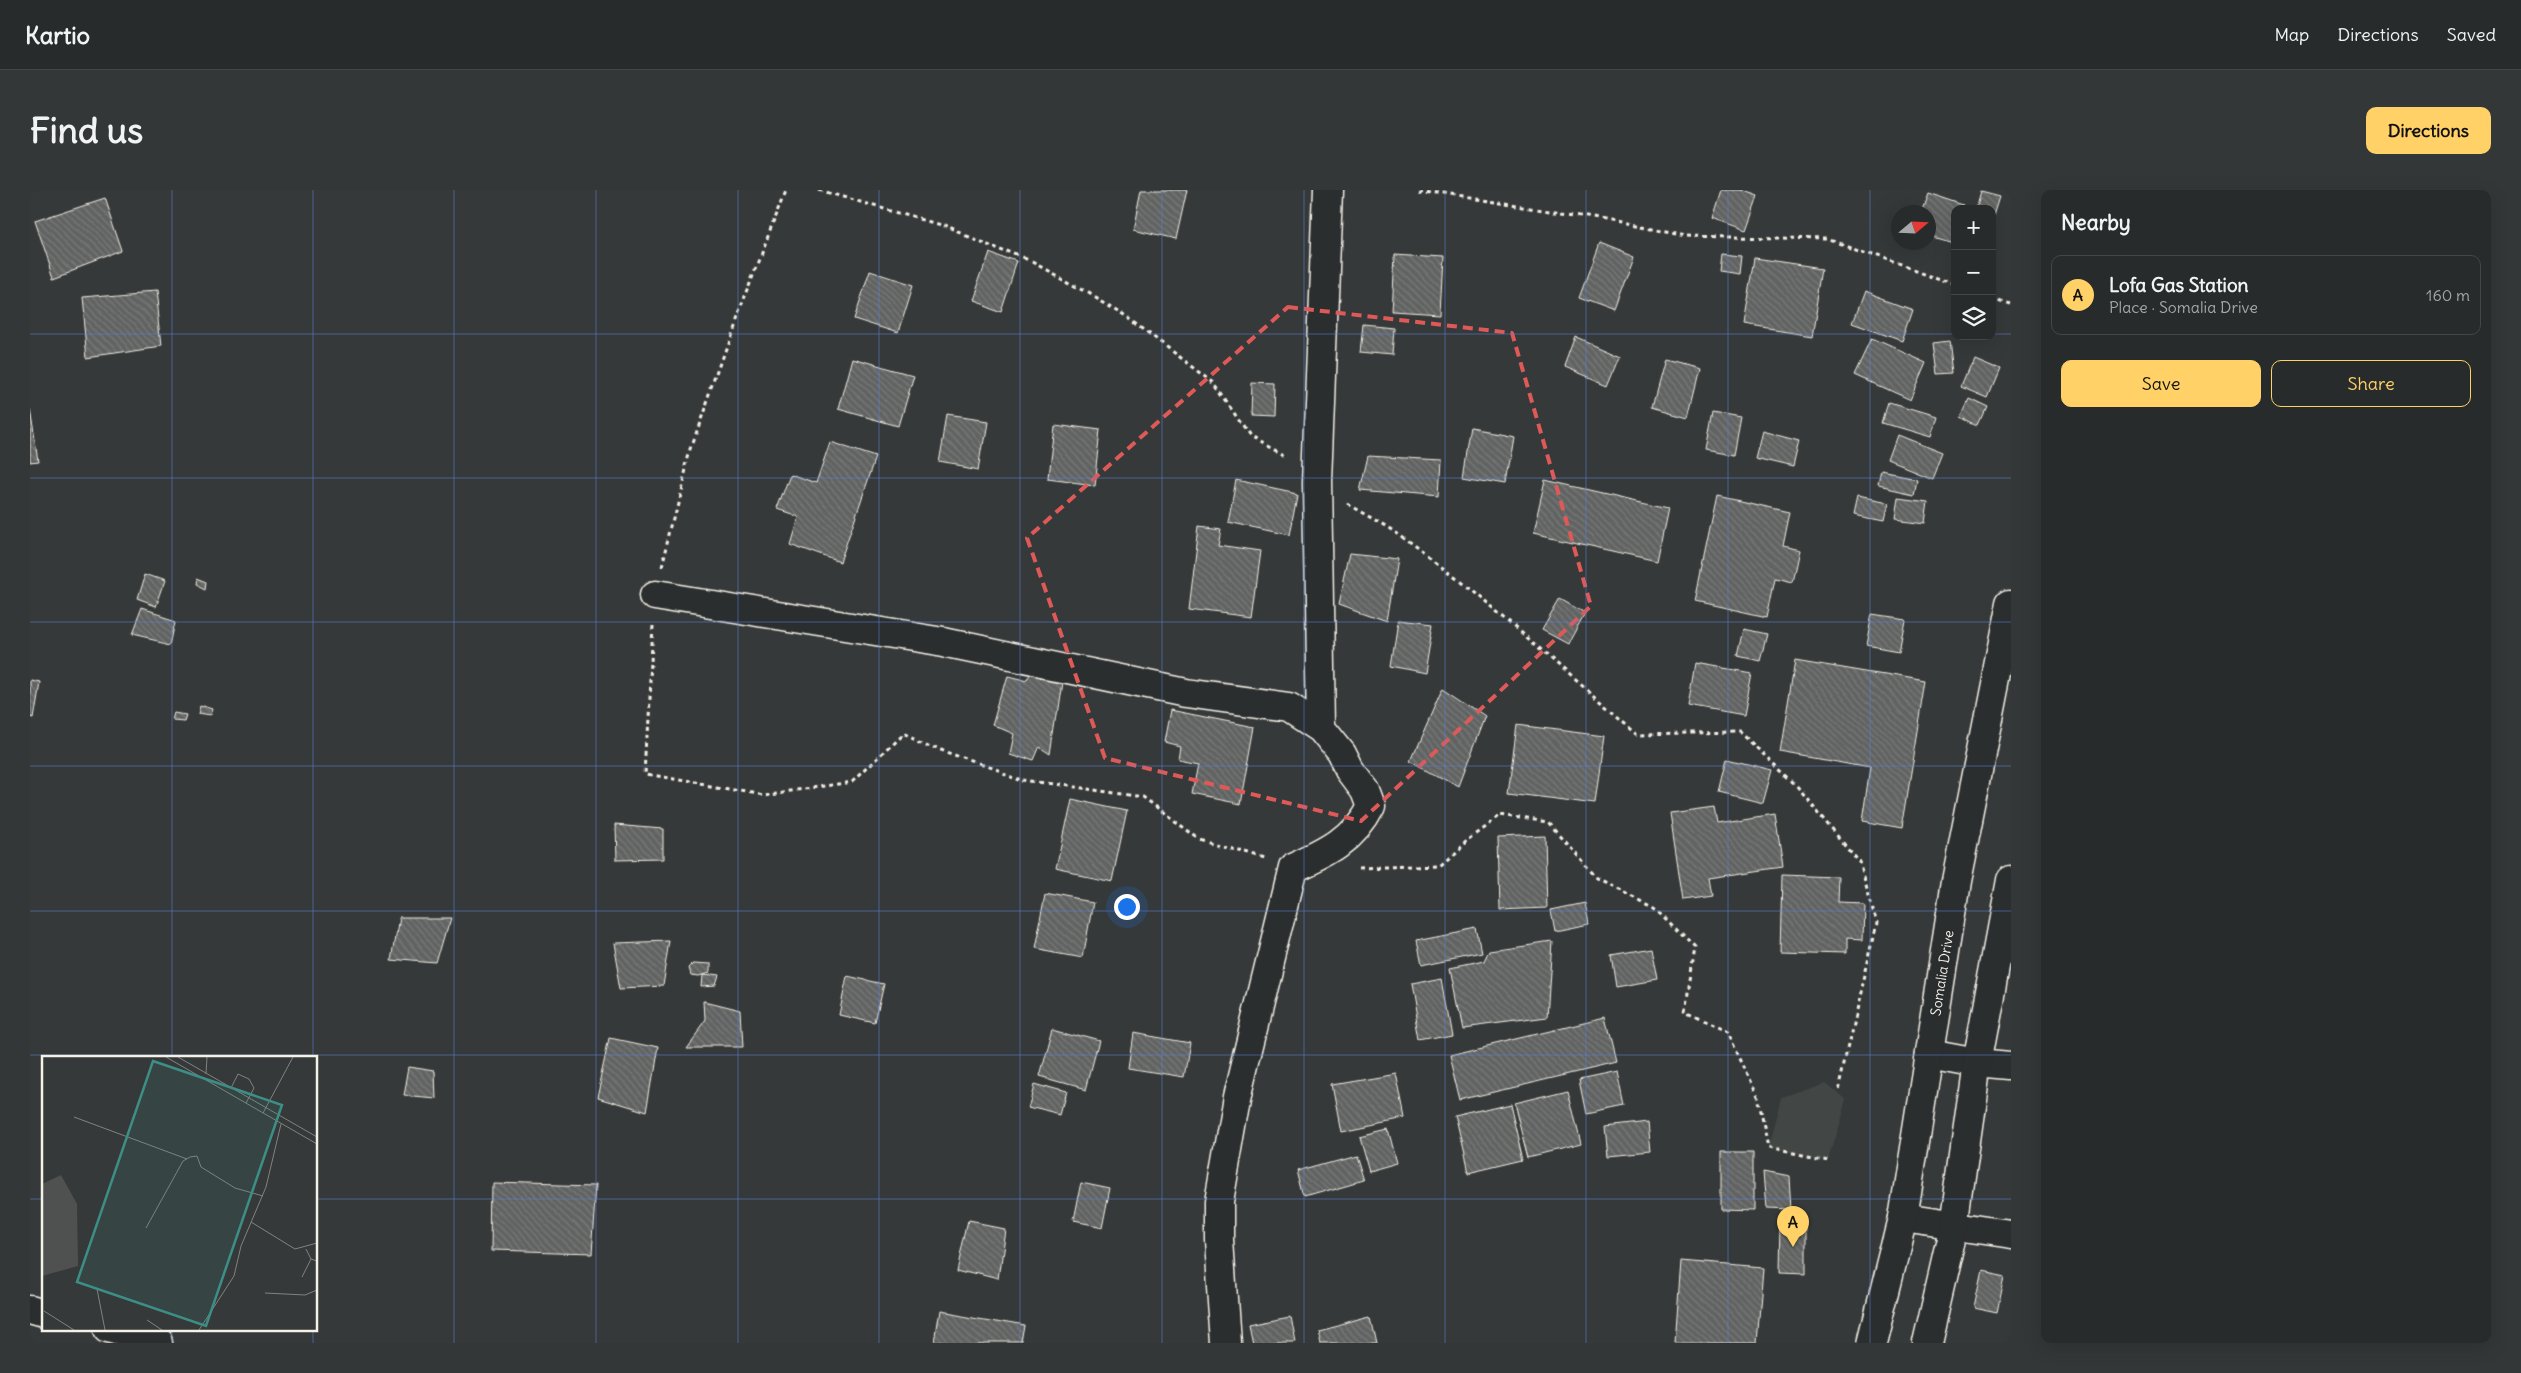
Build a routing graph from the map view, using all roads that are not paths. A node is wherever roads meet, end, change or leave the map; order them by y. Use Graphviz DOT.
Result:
graph roads {
  1 [pos="1328,190"];
  2 [pos="655,595"];
  3 [pos="2011,603"];
  4 [pos="1321,728"];
  5 [pos="2010,886"];
  6 [pos="1929,1054"];
  7 [pos="1977,1063"];
  8 [pos="2011,1066"];
  9 [pos="1903,1218"];
  10 [pos="1954,1226"];
  11 [pos="2011,1234"];
  12 [pos="112,1330"];
  13 [pos="158,1343"];
  14 [pos="1226,1343"];
  15 [pos="1872,1343"];
  16 [pos="1927,1343"];
  1 -- 4 [label="street"];
  2 -- 4 [label="street"];
  3 -- 6 [label="street, Somalia Drive"];
  4 -- 14 [label="street"];
  5 -- 7 [label="street"];
  6 -- 7 [label="street"];
  6 -- 9 [label="street, Somalia Drive"];
  7 -- 8 [label="street"];
  7 -- 10 [label="street"];
  9 -- 10 [label="street"];
  9 -- 15 [label="street, Somalia Drive"];
  10 -- 11 [label="street"];
  10 -- 16 [label="street"];
  12 -- 13 [label="street"];
}
